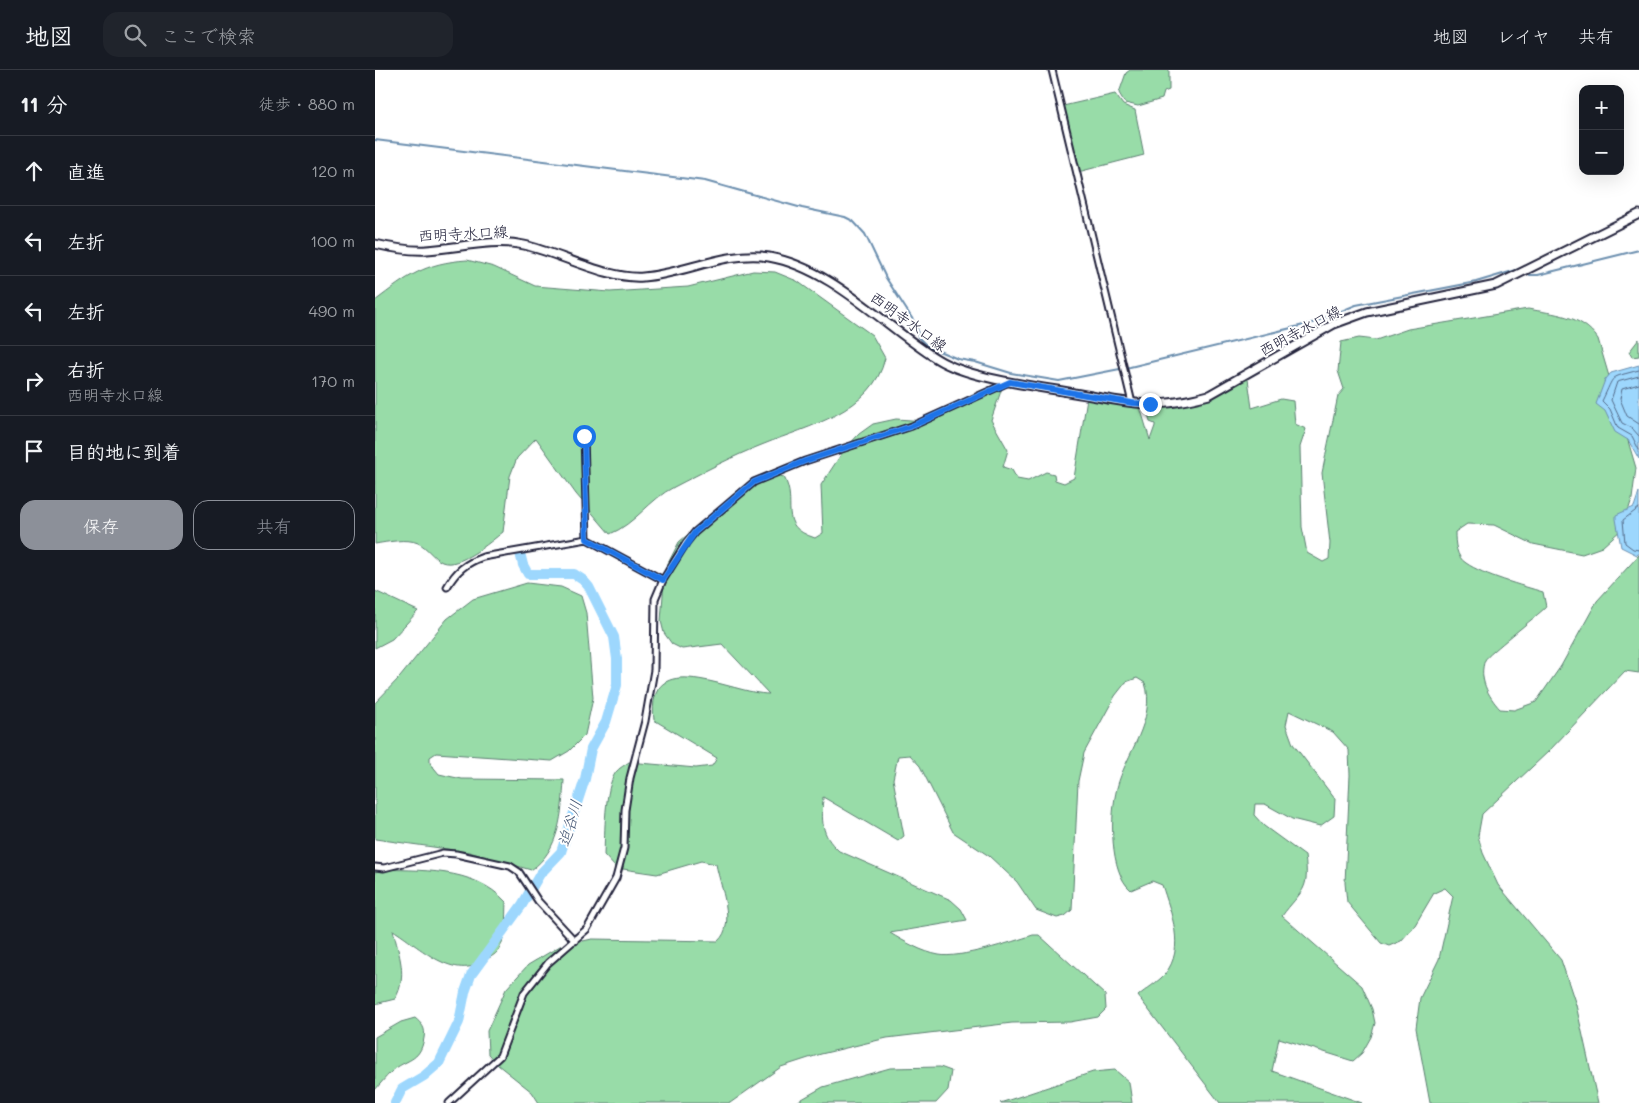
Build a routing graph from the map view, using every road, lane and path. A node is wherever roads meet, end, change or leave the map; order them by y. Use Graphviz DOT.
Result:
graph roads {
  1 [pos="1052,70"];
  2 [pos="1639,214"];
  3 [pos="375,244"];
  4 [pos="1010,382"];
  5 [pos="1132,403"];
  6 [pos="584,436"];
  7 [pos="587,539"];
  8 [pos="663,580"];
  9 [pos="447,587"];
  10 [pos="375,866"];
  11 [pos="575,941"];
  12 [pos="449,1103"];
  1 -- 5 [label="street"];
  2 -- 5 [label="main road, 西明寺水口線"];
  3 -- 4 [label="main road, 西明寺水口線"];
  4 -- 5 [label="main road, 西明寺水口線"];
  4 -- 8 [label="street"];
  6 -- 7 [label="street"];
  7 -- 8 [label="street"];
  7 -- 9 [label="street"];
  8 -- 11 [label="street"];
  10 -- 11 [label="street"];
  11 -- 12 [label="street"];
}
